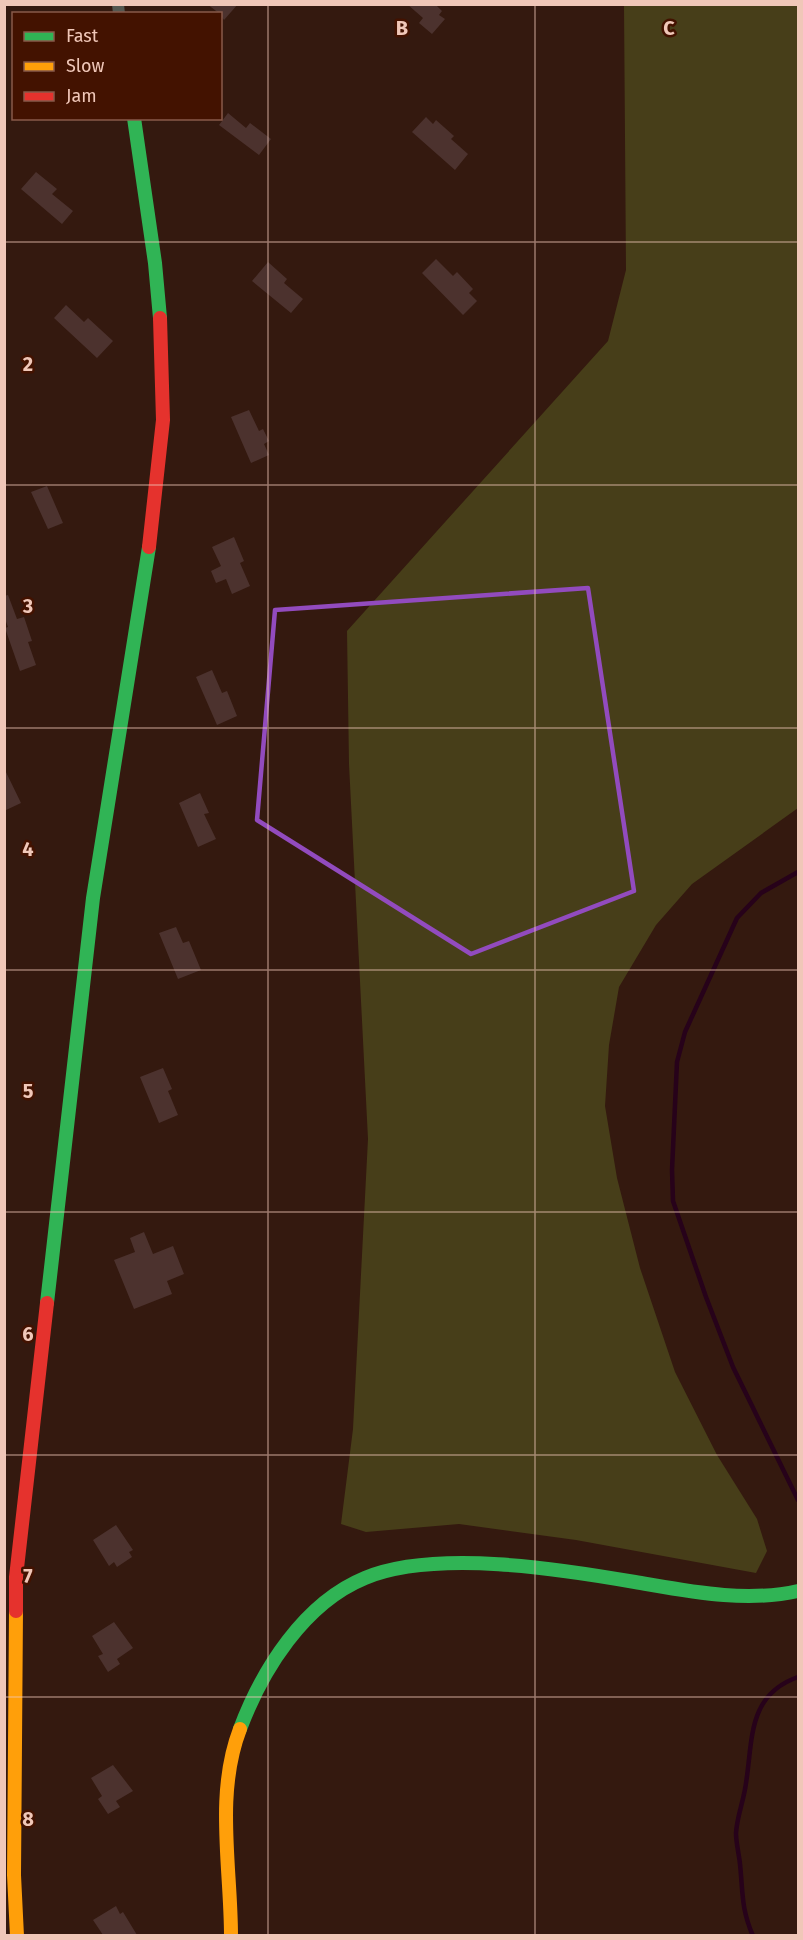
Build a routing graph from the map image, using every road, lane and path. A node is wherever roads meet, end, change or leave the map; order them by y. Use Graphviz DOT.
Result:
graph roads {
  1 [pos="134,120"];
  2 [pos="10,1576"];
  3 [pos="798,1591"];
  4 [pos="17,1935"];
  5 [pos="231,1935"];
  1 -- 2 [label="street"];
  2 -- 4 [label="street"];
  3 -- 5 [label="street"];
}
